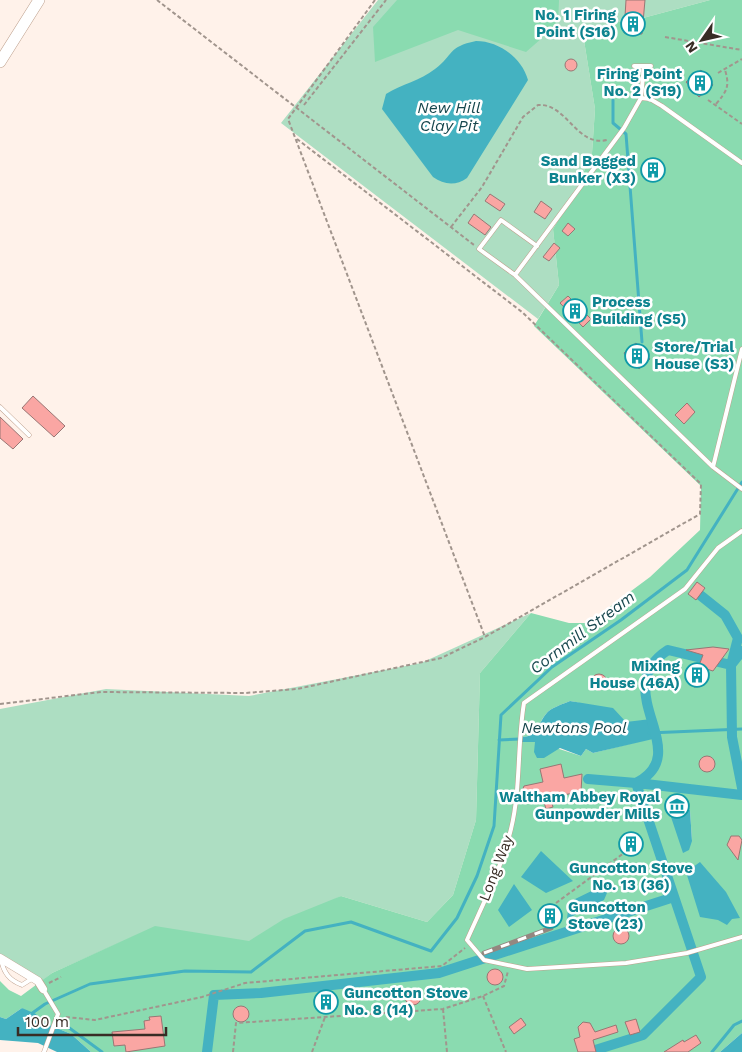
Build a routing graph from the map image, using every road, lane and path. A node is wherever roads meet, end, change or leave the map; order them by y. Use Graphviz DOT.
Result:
graph roads {
  1 [pos="39,0"];
  2 [pos="157,0"];
  3 [pos="375,0"];
  4 [pos="386,0"];
  5 [pos="665,37"];
  6 [pos="742,50"];
  7 [pos="742,59"];
  8 [pos="0,62"];
  9 [pos="634,66"];
  10 [pos="644,66"];
  11 [pos="651,66"];
  12 [pos="725,70"];
  13 [pos="718,74"];
  14 [pos="641,98"];
  15 [pos="708,100"];
  16 [pos="716,104"];
  17 [pos="304,105"];
  18 [pos="296,108"];
  19 [pos="742,124"];
  20 [pos="613,138"];
  21 [pos="297,139"];
  22 [pos="742,163"];
  23 [pos="451,227"];
  24 [pos="537,246"];
  25 [pos="479,249"];
  26 [pos="515,275"];
  27 [pos="742,349"];
  28 [pos="0,406"];
  29 [pos="29,436"];
  30 [pos="712,468"];
  31 [pos="742,489"];
  32 [pos="742,531"];
  33 [pos="485,637"];
  34 [pos="0,704"];
  35 [pos="624,853"];
  36 [pos="556,903"];
  37 [pos="742,937"];
  38 [pos="470,944"];
  39 [pos="0,959"];
  40 [pos="510,966"];
  41 [pos="61,977"];
  42 [pos="33,978"];
  43 [pos="43,987"];
  44 [pos="483,996"];
  45 [pos="443,1009"];
  46 [pos="66,1017"];
  47 [pos="325,1017"];
  48 [pos="45,1050"];
  49 [pos="233,1052"];
  50 [pos="312,1052"];
  51 [pos="447,1052"];
  52 [pos="506,1052"];
  1 -- 8 [label="main road"];
  2 -- 18 [label="path"];
  3 -- 18 [label="path"];
  4 -- 17 [label="path"];
  5 -- 6 [label="path"];
  7 -- 12 [label="path"];
  9 -- 10 [label="lane"];
  10 -- 11 [label="lane"];
  10 -- 14 [label="lane"];
  12 -- 13 [label="path"];
  12 -- 16 [label="path"];
  14 -- 22 [label="lane"];
  14 -- 24 [label="lane"];
  15 -- 16 [label="path"];
  16 -- 19 [label="path"];
  18 -- 21 [label="path"];
  18 -- 23 [label="path"];
  20 -- 23 [label="path"];
  21 -- 33 [label="path"];
  21 -- 33 [label="path"];
  23 -- 25 [label="path"];
  24 -- 25 [label="lane"];
  24 -- 26 [label="lane"];
  25 -- 26 [label="lane"];
  26 -- 30 [label="lane"];
  27 -- 30 [label="lane"];
  28 -- 29 [label="lane"];
  30 -- 31 [label="lane"];
  32 -- 38 [label="lane, Long Way"];
  33 -- 34 [label="path"];
  35 -- 36 [label="path"];
  37 -- 40 [label="lane"];
  38 -- 40 [label="lane"];
  38 -- 46 [label="path"];
  39 -- 42 [label="street"];
  39 -- 42 [label="lane"];
  40 -- 44 [label="path"];
  41 -- 43 [label="path"];
  42 -- 43 [label="street"];
  43 -- 48 [label="lane"];
  44 -- 45 [label="path"];
  44 -- 52 [label="path"];
  45 -- 47 [label="path"];
  45 -- 51 [label="path"];
  47 -- 49 [label="path"];
  47 -- 50 [label="path"];
}
